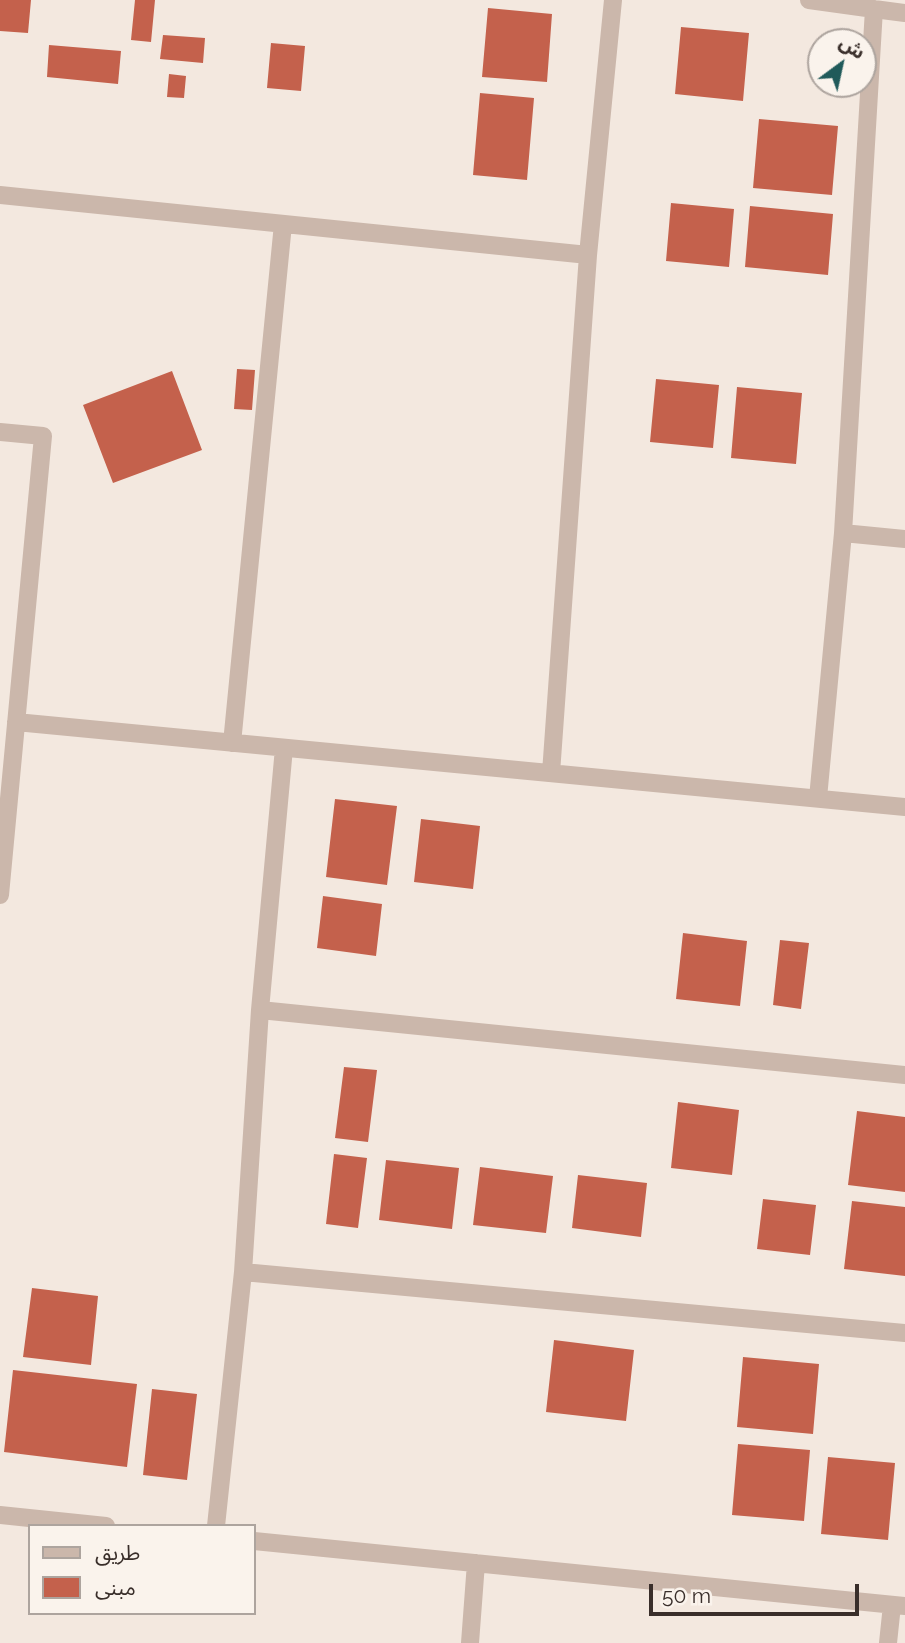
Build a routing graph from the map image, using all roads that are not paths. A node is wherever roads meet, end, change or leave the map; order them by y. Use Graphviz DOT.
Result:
graph roads {
  1 [pos="613,0"];
  2 [pos="809,0"];
  3 [pos="874,9"];
  4 [pos="905,13"];
  5 [pos="0,195"];
  6 [pos="283,224"];
  7 [pos="588,255"];
  8 [pos="0,432"];
  9 [pos="844,533"];
  10 [pos="905,539"];
  11 [pos="16,722"];
  12 [pos="232,743"];
  13 [pos="284,748"];
  14 [pos="551,773"];
  15 [pos="818,798"];
  16 [pos="905,807"];
  17 [pos="0,895"];
  18 [pos="260,1010"];
  19 [pos="905,1075"];
  20 [pos="243,1272"];
  21 [pos="905,1333"];
  22 [pos="0,1515"];
  23 [pos="87,1524"];
  24 [pos="216,1524"];
  25 [pos="256,1541"];
  26 [pos="476,1563"];
  27 [pos="899,1605"];
  28 [pos="470,1643"];
  29 [pos="888,1643"];
  1 -- 7 [label="street"];
  2 -- 3 [label="street"];
  3 -- 4 [label="street"];
  3 -- 9 [label="street"];
  5 -- 6 [label="street"];
  6 -- 7 [label="street"];
  6 -- 12 [label="street"];
  7 -- 14 [label="street"];
  8 -- 11 [label="street"];
  9 -- 10 [label="street"];
  9 -- 15 [label="street"];
  11 -- 12 [label="street"];
  11 -- 17 [label="street"];
  12 -- 13 [label="street"];
  13 -- 14 [label="street"];
  13 -- 18 [label="street"];
  14 -- 15 [label="street"];
  15 -- 16 [label="street"];
  18 -- 19 [label="street"];
  18 -- 20 [label="street"];
  20 -- 21 [label="street"];
  20 -- 24 [label="street"];
  22 -- 23 [label="street"];
  25 -- 26 [label="street"];
  26 -- 27 [label="street"];
  26 -- 28 [label="street"];
  27 -- 29 [label="street"];
}
